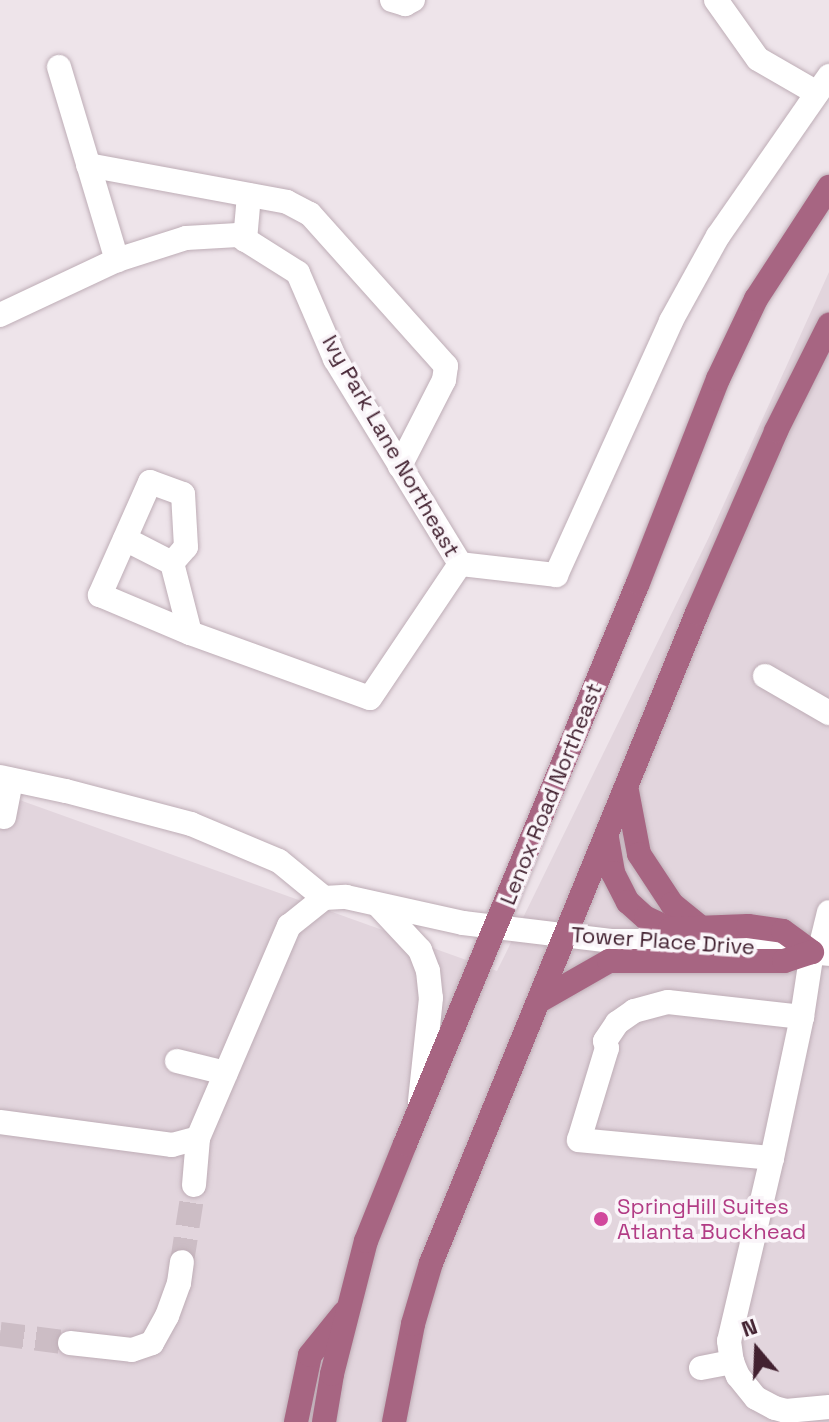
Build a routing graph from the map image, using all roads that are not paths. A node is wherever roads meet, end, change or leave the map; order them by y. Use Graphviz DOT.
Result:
graph roads {
  1 [pos="392,0"];
  2 [pos="413,0"];
  3 [pos="716,0"];
  4 [pos="59,67"];
  5 [pos="823,85"];
  6 [pos="88,165"];
  7 [pos="829,187"];
  8 [pos="249,195"];
  9 [pos="245,240"];
  10 [pos="117,260"];
  11 [pos="0,315"];
  12 [pos="829,325"];
  13 [pos="400,466"];
  14 [pos="125,539"];
  15 [pos="172,563"];
  16 [pos="460,564"];
  17 [pos="190,633"];
  18 [pos="765,676"];
  19 [pos="829,713"];
  20 [pos="6,778"];
  21 [pos="626,790"];
  22 [pos="4,817"];
  23 [pos="607,838"];
  24 [pos="324,898"];
  25 [pos="379,906"];
  26 [pos="829,912"];
  27 [pos="698,925"];
  28 [pos="496,927"];
  29 [pos="568,936"];
  30 [pos="820,953"];
  31 [pos="539,1001"];
  32 [pos="802,1017"];
  33 [pos="177,1061"];
  34 [pos="226,1073"];
  35 [pos="419,1112"];
  36 [pos="0,1122"];
  37 [pos="198,1138"];
  38 [pos="772,1158"];
  39 [pos="194,1185"];
  40 [pos="182,1262"];
  41 [pos="348,1308"];
  42 [pos="70,1343"];
  43 [pos="732,1362"];
  44 [pos="701,1368"];
  45 [pos="829,1407"];
  46 [pos="296,1422"];
  47 [pos="324,1422"];
  48 [pos="394,1422"];
  1 -- 2 [label="street"];
  3 -- 5 [label="street"];
  4 -- 6 [label="street"];
  5 -- 16 [label="street"];
  6 -- 8 [label="street"];
  6 -- 10 [label="street"];
  7 -- 28 [label="main road, Lenox Road Northeast"];
  8 -- 9 [label="street"];
  8 -- 13 [label="street"];
  9 -- 10 [label="street, Ivy Park Lane Northeast"];
  9 -- 13 [label="street, Ivy Park Lane Northeast"];
  10 -- 11 [label="street, Ivy Park Lane Northeast"];
  12 -- 21 [label="main road"];
  13 -- 16 [label="street, Ivy Park Lane Northeast"];
  14 -- 15 [label="street"];
  14 -- 15 [label="street"];
  14 -- 17 [label="street"];
  15 -- 17 [label="street"];
  16 -- 17 [label="street"];
  18 -- 19 [label="street"];
  20 -- 22 [label="street"];
  20 -- 24 [label="street"];
  21 -- 23 [label="main road"];
  21 -- 27 [label="main road"];
  23 -- 27 [label="main road"];
  23 -- 29 [label="main road"];
  24 -- 25 [label="street, Tower Place Drive"];
  24 -- 34 [label="street"];
  25 -- 28 [label="street, Tower Place Drive"];
  25 -- 35 [label="street"];
  26 -- 30 [label="street"];
  27 -- 30 [label="main road"];
  28 -- 29 [label="street, Tower Place Drive"];
  28 -- 35 [label="main road, Lenox Road Northeast"];
  29 -- 30 [label="street, Tower Place Drive"];
  29 -- 31 [label="main road"];
  30 -- 31 [label="main road"];
  30 -- 32 [label="street"];
  31 -- 48 [label="main road"];
  32 -- 38 [label="street"];
  32 -- 38 [label="street"];
  33 -- 34 [label="street"];
  34 -- 37 [label="street"];
  35 -- 41 [label="main road, Lenox Road Northeast"];
  36 -- 37 [label="street"];
  37 -- 39 [label="street"];
  38 -- 43 [label="street"];
  40 -- 42 [label="street"];
  41 -- 46 [label="main road"];
  41 -- 47 [label="main road, Lenox Road Northeast"];
  43 -- 44 [label="street"];
  43 -- 45 [label="street"];
}
